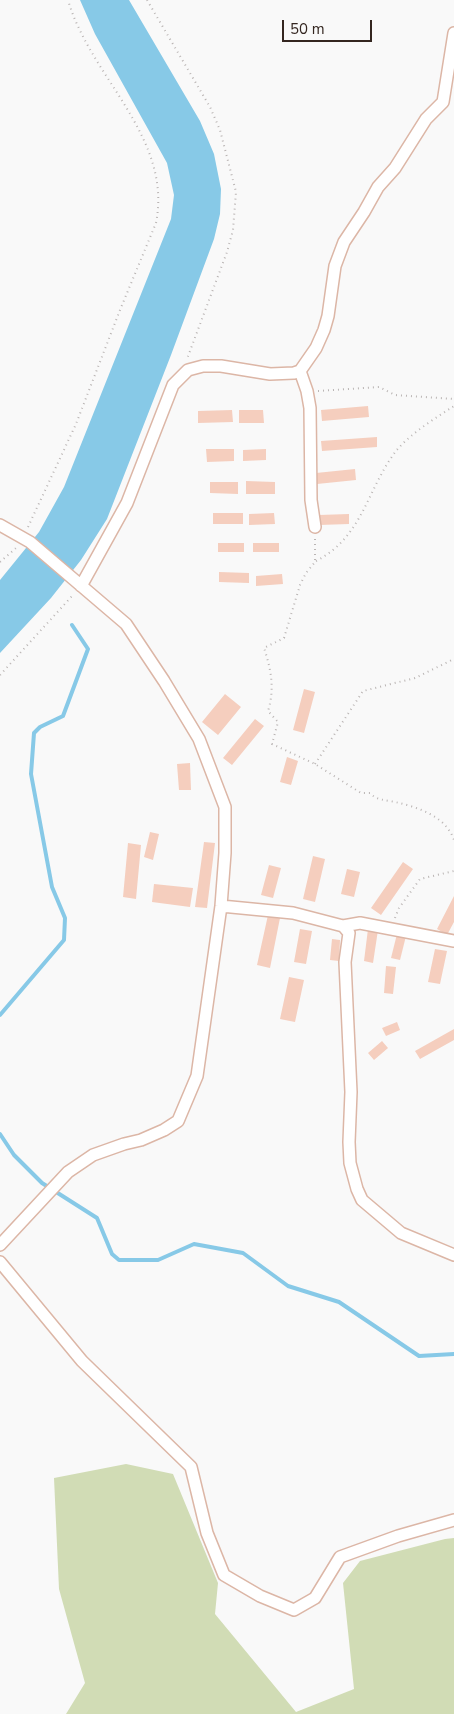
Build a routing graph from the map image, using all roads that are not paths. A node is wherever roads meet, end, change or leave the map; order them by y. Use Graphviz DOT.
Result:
graph roads {
  1 [pos="454,33"];
  2 [pos="300,371"];
  3 [pos="0,525"];
  4 [pos="315,527"];
  5 [pos="78,582"];
  6 [pos="221,906"];
  7 [pos="343,926"];
  8 [pos="454,941"];
  9 [pos="0,1245"];
  10 [pos="454,1255"];
  11 [pos="0,1262"];
  12 [pos="454,1520"];
  1 -- 2 [label="street"];
  2 -- 4 [label="street"];
  2 -- 5 [label="street"];
  3 -- 5 [label="street"];
  5 -- 6 [label="street"];
  6 -- 7 [label="street"];
  6 -- 9 [label="street"];
  7 -- 8 [label="street"];
  7 -- 10 [label="street"];
  11 -- 12 [label="street"];
}
